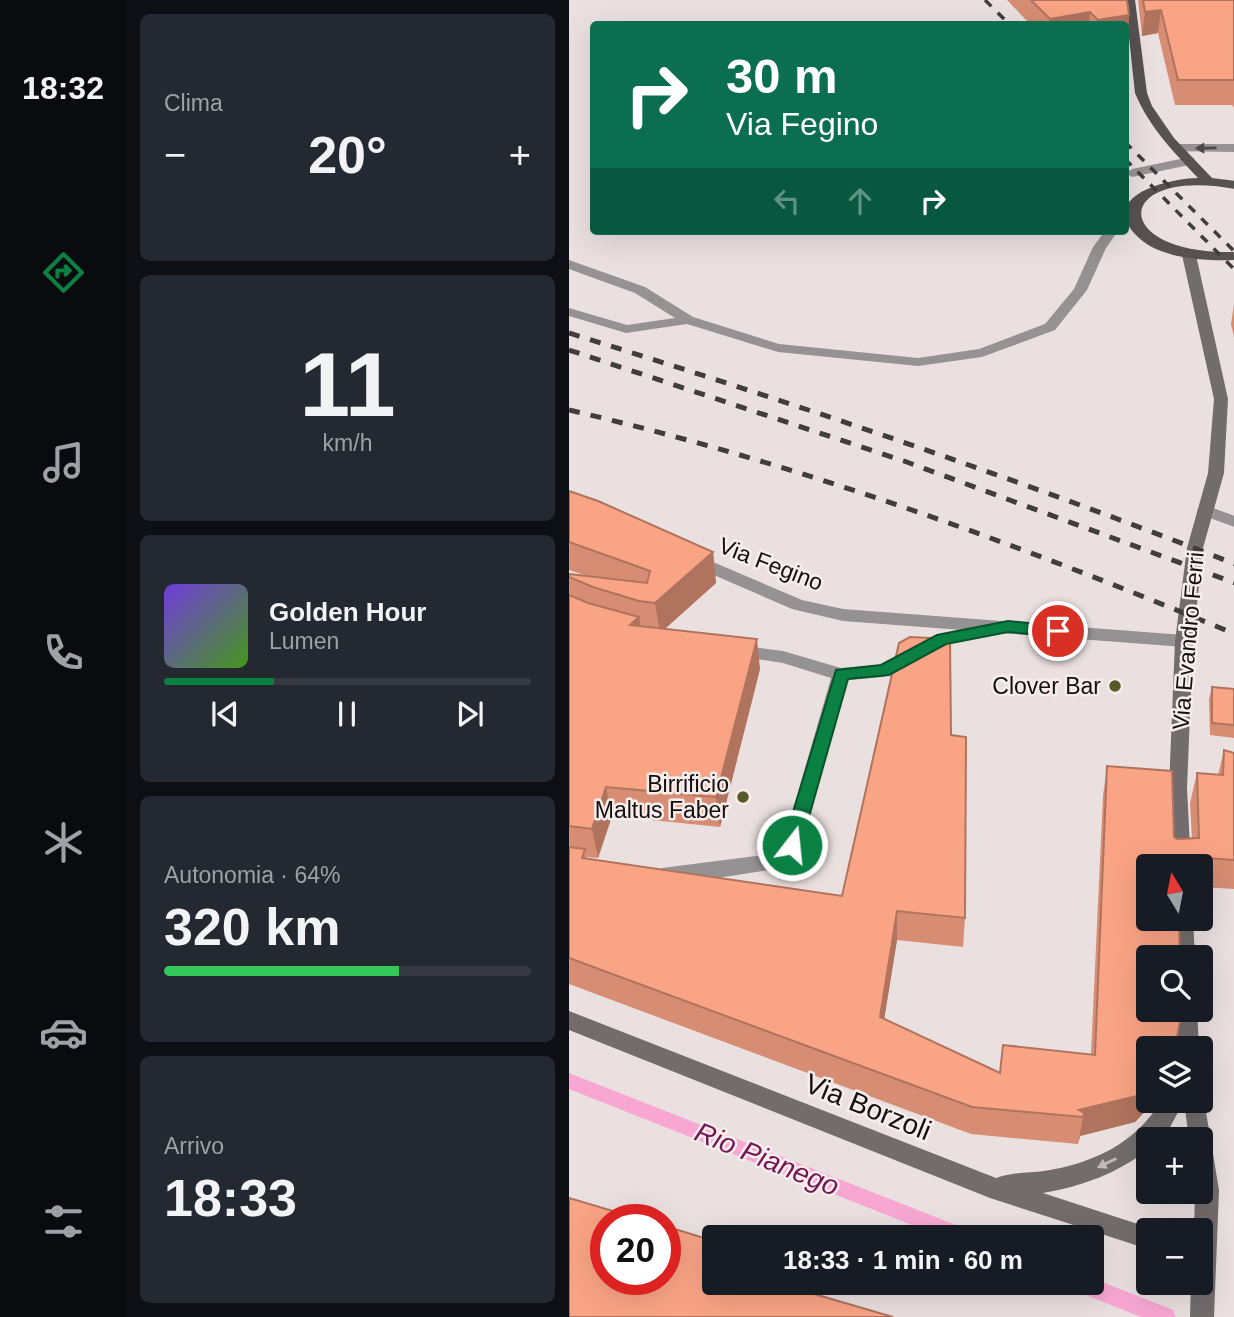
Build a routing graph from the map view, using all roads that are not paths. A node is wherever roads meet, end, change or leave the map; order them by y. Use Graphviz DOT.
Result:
graph roads {
  1 [pos="1130,0"];
  2 [pos="1234,148"];
  3 [pos="1177,149"];
  4 [pos="1190,161"];
  5 [pos="1132,173"];
  6 [pos="1208,181"];
  7 [pos="1234,185"];
  8 [pos="1131,226"];
  9 [pos="1109,235"];
  10 [pos="1189,254"];
  11 [pos="1234,256"];
  12 [pos="569,264"];
  13 [pos="569,312"];
  14 [pos="688,320"];
  15 [pos="1205,510"];
  16 [pos="1234,522"];
  17 [pos="675,551"];
  18 [pos="1008,627"];
  19 [pos="1184,641"];
  20 [pos="716,648"];
  21 [pos="841,674"];
  22 [pos="1181,854"];
  23 [pos="646,873"];
  24 [pos="569,1020"];
  25 [pos="1168,1113"];
  26 [pos="1197,1113"];
  27 [pos="990,1187"];
  28 [pos="1205,1218"];
  29 [pos="1136,1234"];
  30 [pos="1202,1295"];
  31 [pos="1202,1317"];
  1 -- 3 [label="main road"];
  2 -- 3 [label="street, one-way"];
  3 -- 4 [label="main road"];
  4 -- 5 [label="street"];
  4 -- 6 [label="main road"];
  6 -- 7 [label="main road"];
  6 -- 8 [label="main road"];
  8 -- 10 [label="main road"];
  9 -- 14 [label="street"];
  10 -- 11 [label="main road"];
  10 -- 15 [label="main road, Via Evandro Ferri"];
  12 -- 14 [label="street"];
  13 -- 14 [label="street"];
  15 -- 16 [label="street"];
  15 -- 19 [label="main road, Via Evandro Ferri"];
  17 -- 18 [label="street, Via Fegino"];
  18 -- 19 [label="street, Via Fegino"];
  18 -- 21 [label="street, Via Fegino"];
  19 -- 22 [label="main road, Via Evandro Ferri"];
  20 -- 21 [label="street"];
  21 -- 23 [label="street"];
  24 -- 27 [label="main road, Via Borzoli"];
  25 -- 27 [label="main road, one-way"];
  26 -- 28 [label="main road"];
  27 -- 29 [label="main road, Via Borzoli"];
  30 -- 31 [label="main road"];
}
